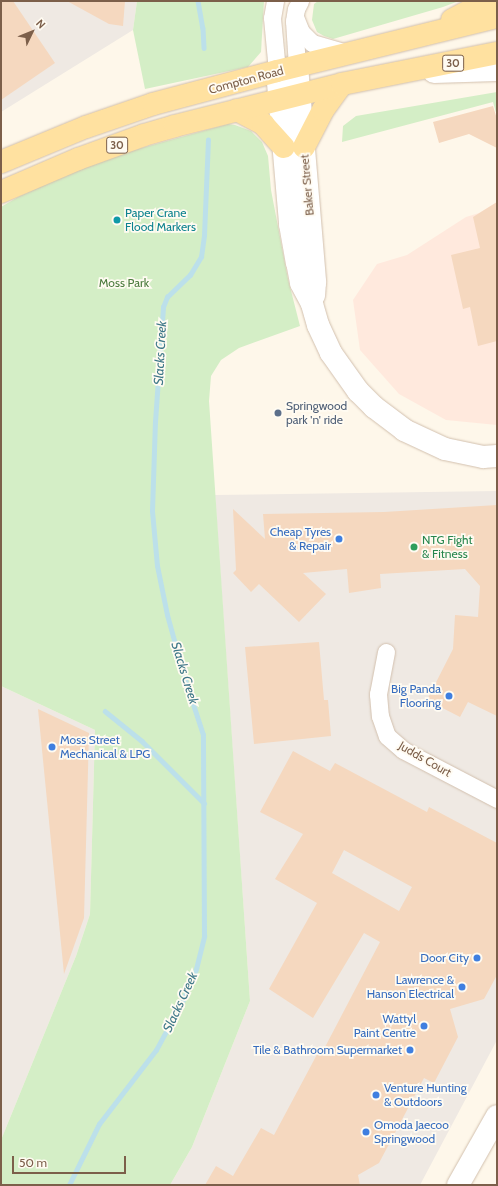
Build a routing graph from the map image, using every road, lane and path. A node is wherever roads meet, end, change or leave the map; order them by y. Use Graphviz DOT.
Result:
graph roads {
  1 [pos="275,1"];
  2 [pos="487,1"];
  3 [pos="298,9"];
  4 [pos="497,17"];
  5 [pos="430,32"];
  6 [pos="350,53"];
  7 [pos="497,53"];
  8 [pos="287,69"];
  9 [pos="497,70"];
  10 [pos="408,72"];
  11 [pos="342,84"];
  12 [pos="290,96"];
  13 [pos="237,110"];
  14 [pos="294,147"];
  15 [pos="1,162"];
  16 [pos="1,192"];
  17 [pos="492,459"];
  18 [pos="386,652"];
  19 [pos="497,799"];
  20 [pos="497,1116"];
  21 [pos="458,1185"];
  1 -- 8 [label="street"];
  2 -- 5 [label="main road"];
  3 -- 6 [label="street"];
  3 -- 8 [label="street"];
  4 -- 5 [label="main road, Compton Road / 30"];
  5 -- 6 [label="main road, Compton Road / 30"];
  6 -- 8 [label="main road, Compton Road / 30"];
  7 -- 10 [label="main road, 30"];
  8 -- 12 [label="street, Baker Street"];
  8 -- 15 [label="main road, Compton Road / 30"];
  9 -- 10 [label="street"];
  10 -- 11 [label="main road, 30"];
  11 -- 12 [label="main road, 30"];
  11 -- 14 [label="main road"];
  12 -- 13 [label="main road, 30"];
  12 -- 14 [label="street, Baker Street"];
  13 -- 14 [label="main road"];
  13 -- 16 [label="main road, 30"];
  14 -- 17 [label="street, Baker Street"];
  18 -- 19 [label="street, Judds Court"];
  20 -- 21 [label="street"];
}
